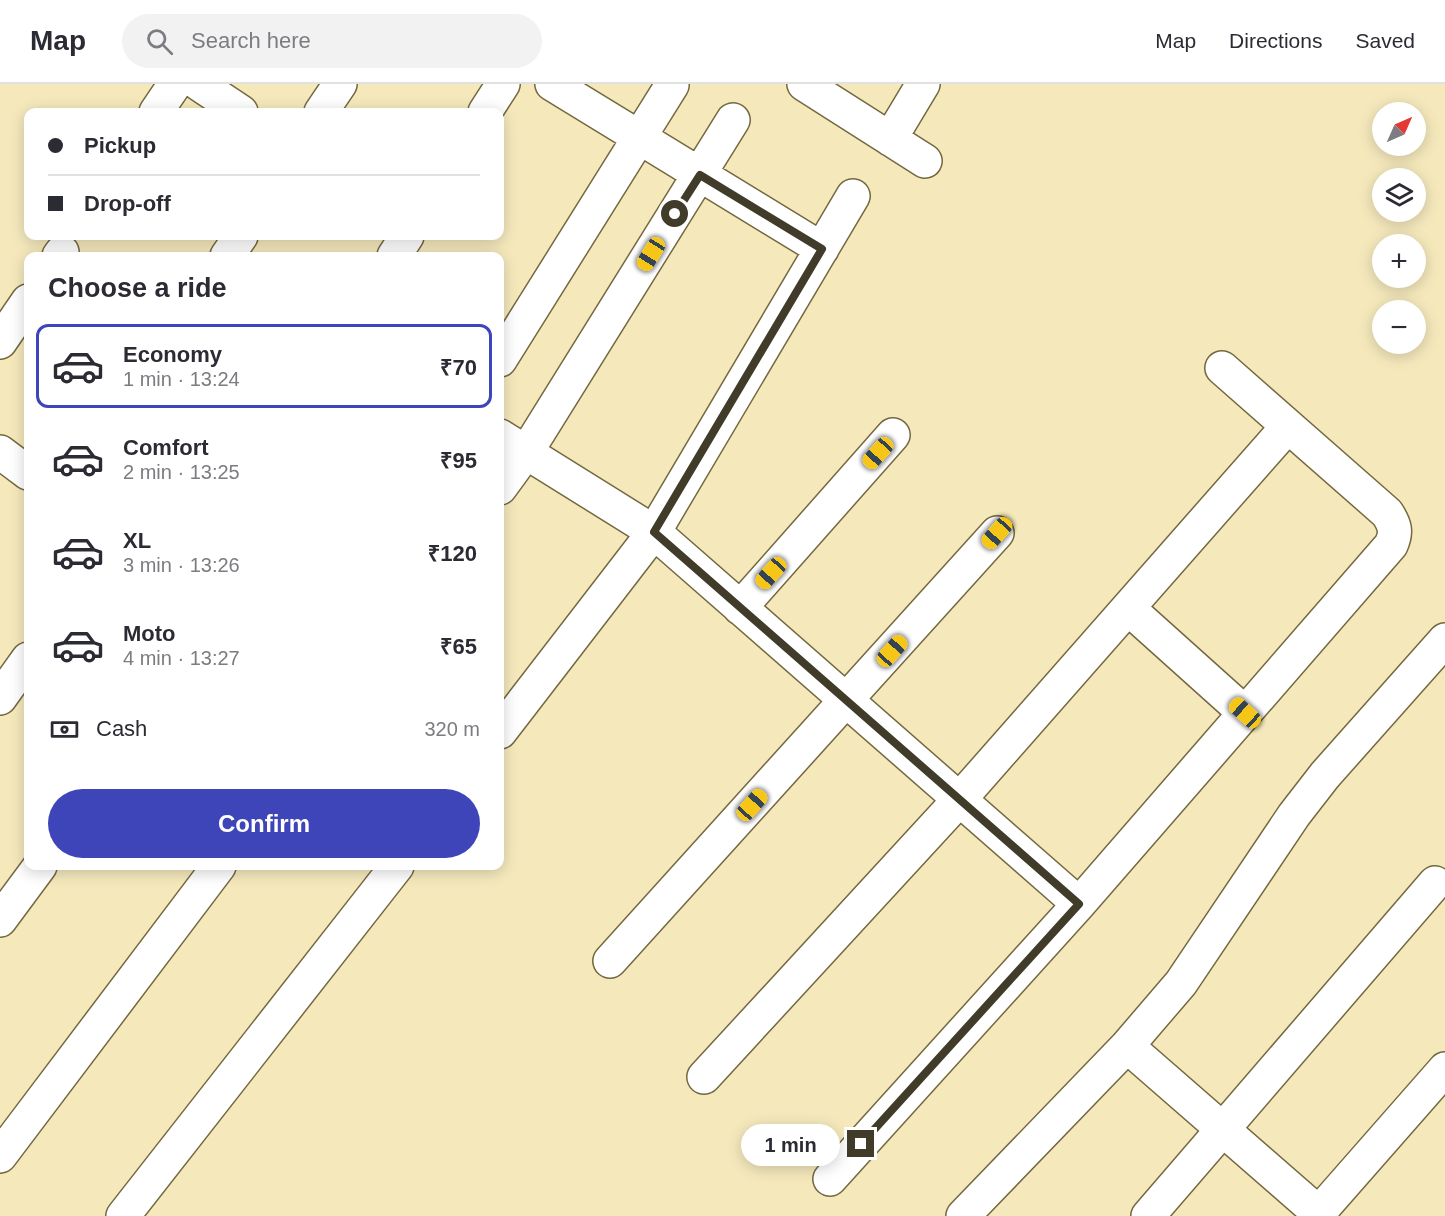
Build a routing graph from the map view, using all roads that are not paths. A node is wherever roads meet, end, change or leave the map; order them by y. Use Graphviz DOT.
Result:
graph roads {
  1 [pos="175,84"];
  2 [pos="200,84"];
  3 [pos="340,84"];
  4 [pos="503,84"];
  5 [pos="552,84"];
  6 [pos="804,84"];
  7 [pos="923,84"];
  8 [pos="672,85"];
  9 [pos="159,108"];
  10 [pos="235,108"];
  11 [pos="324,108"];
  12 [pos="488,108"];
  13 [pos="733,120"];
  14 [pos="640,138"];
  15 [pos="890,139"];
  16 [pos="925,161"];
  17 [pos="700,175"];
  18 [pos="853,196"];
  19 [pos="822,249"];
  20 [pos="24,307"];
  21 [pos="0,342"];
  22 [pos="504,354"];
  23 [pos="1222,368"];
  24 [pos="1288,426"];
  25 [pos="893,435"];
  26 [pos="513,443"];
  27 [pos="0,453"];
  28 [pos="24,470"];
  29 [pos="504,474"];
  30 [pos="654,532"];
  31 [pos="997,533"];
  32 [pos="740,608"];
  33 [pos="1128,608"];
  34 [pos="1445,640"];
  35 [pos="24,665"];
  36 [pos="0,698"];
  37 [pos="846,701"];
  38 [pos="1245,713"];
  39 [pos="504,727"];
  40 [pos="959,800"];
  41 [pos="37,870"];
  42 [pos="216,870"];
  43 [pos="394,870"];
  44 [pos="1436,883"];
  45 [pos="1079,904"];
  46 [pos="0,920"];
  47 [pos="610,961"];
  48 [pos="1127,1046"];
  49 [pos="1445,1069"];
  50 [pos="705,1077"];
  51 [pos="1222,1129"];
  52 [pos="0,1156"];
  53 [pos="830,1179"];
  54 [pos="1319,1215"];
  55 [pos="123,1216"];
  56 [pos="963,1216"];
  57 [pos="1148,1216"];
  1 -- 9 [label="street"];
  2 -- 10 [label="street"];
  3 -- 11 [label="street"];
  4 -- 12 [label="street"];
  5 -- 14 [label="street"];
  6 -- 15 [label="street"];
  7 -- 15 [label="street"];
  8 -- 14 [label="street"];
  13 -- 17 [label="street"];
  14 -- 17 [label="street"];
  14 -- 22 [label="street"];
  15 -- 16 [label="street"];
  17 -- 19 [label="street"];
  17 -- 26 [label="street"];
  18 -- 19 [label="street"];
  19 -- 30 [label="street"];
  20 -- 21 [label="street"];
  23 -- 24 [label="street"];
  24 -- 33 [label="street"];
  24 -- 38 [label="street"];
  25 -- 32 [label="street"];
  26 -- 29 [label="street"];
  26 -- 30 [label="street"];
  27 -- 28 [label="street"];
  30 -- 32 [label="street"];
  30 -- 39 [label="street"];
  31 -- 37 [label="street"];
  32 -- 37 [label="street"];
  33 -- 38 [label="street"];
  33 -- 40 [label="street"];
  34 -- 48 [label="street"];
  35 -- 36 [label="street"];
  37 -- 40 [label="street"];
  37 -- 47 [label="street"];
  38 -- 45 [label="street"];
  40 -- 45 [label="street"];
  40 -- 50 [label="street"];
  41 -- 46 [label="street"];
  42 -- 52 [label="street"];
  43 -- 55 [label="street"];
  44 -- 51 [label="street"];
  45 -- 53 [label="street"];
  48 -- 51 [label="street"];
  48 -- 56 [label="street"];
  49 -- 54 [label="street"];
  51 -- 54 [label="street"];
  51 -- 57 [label="street"];
}
